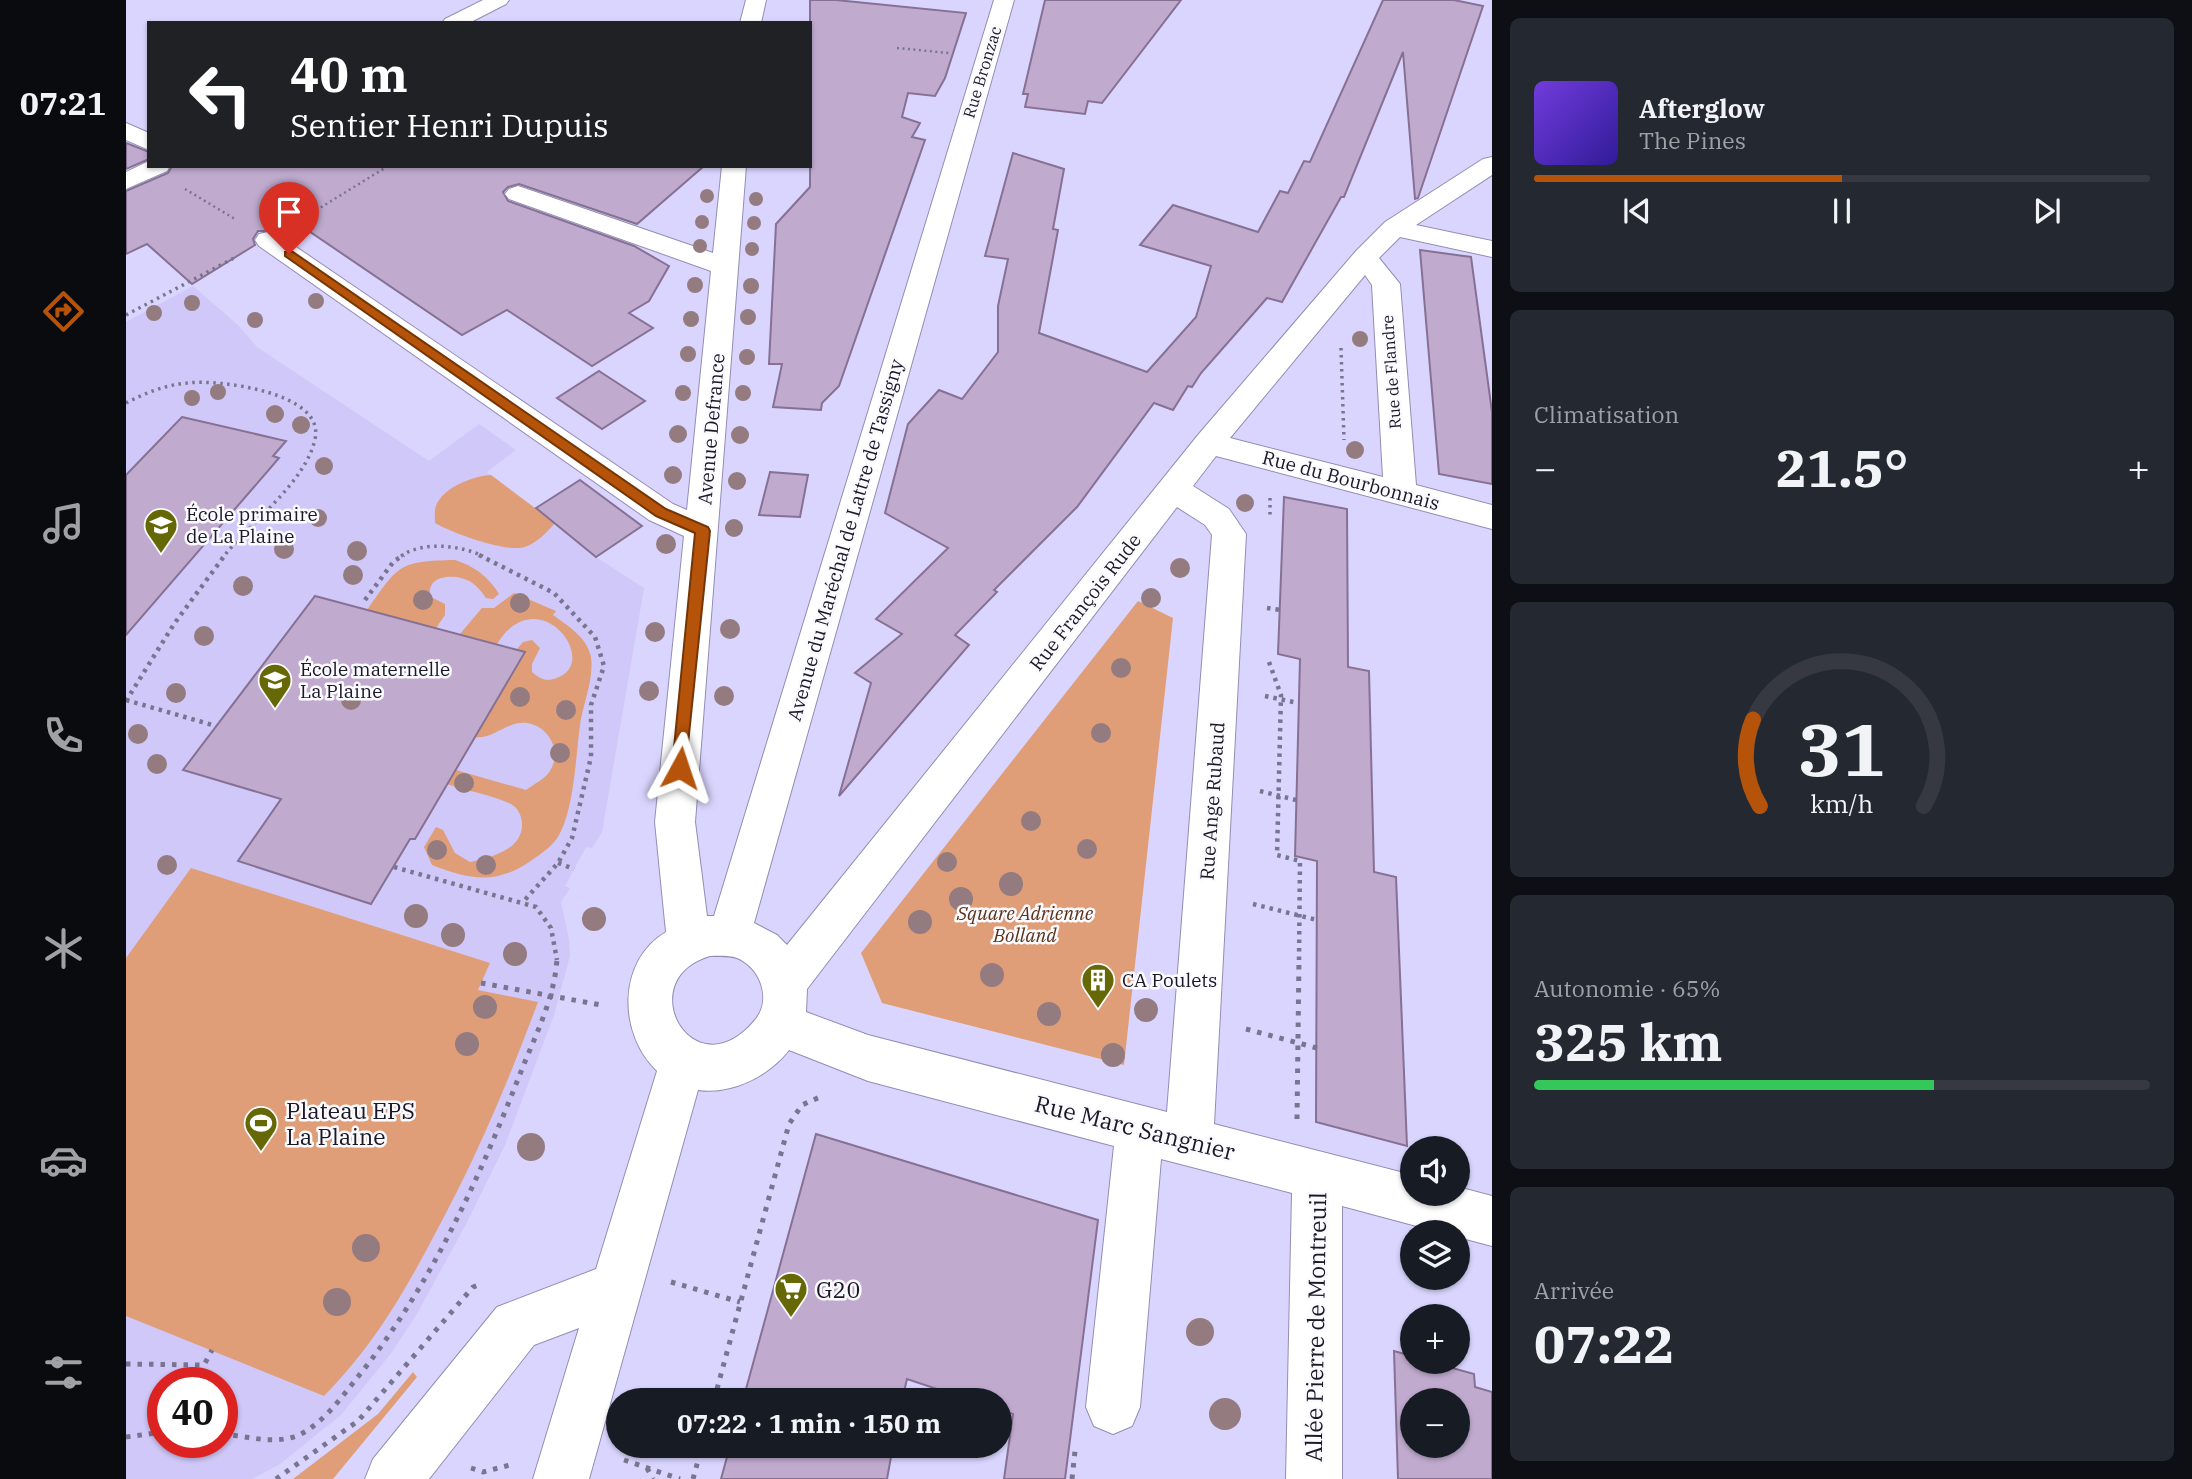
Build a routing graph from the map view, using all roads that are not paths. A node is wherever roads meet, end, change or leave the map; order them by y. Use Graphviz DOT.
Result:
graph roads {
  1 [pos="499,0"];
  2 [pos="756,0"];
  3 [pos="1004,0"];
  4 [pos="456,21"];
  5 [pos="751,21"];
  6 [pos="126,130"];
  7 [pos="147,142"];
  8 [pos="961,143"];
  9 [pos="1492,164"];
  10 [pos="734,168"];
  11 [pos="167,175"];
  12 [pos="126,182"];
  13 [pos="518,194"];
  14 [pos="1394,228"];
  15 [pos="268,240"];
  16 [pos="1492,249"];
  17 [pos="1365,257"];
  18 [pos="724,266"];
  19 [pos="1209,443"];
  20 [pos="1174,490"];
  21 [pos="1399,493"];
  22 [pos="1492,517"];
  23 [pos="703,531"];
  24 [pos="709,939"];
  25 [pos="782,1004"];
  26 [pos="683,1060"];
  27 [pos="1140,1129"];
  28 [pos="1189,1140"];
  29 [pos="1317,1174"];
  30 [pos="1492,1221"];
  31 [pos="617,1287"];
  32 [pos="1113,1407"];
  33 [pos="393,1479"];
  34 [pos="561,1479"];
  35 [pos="1314,1479"];
  1 -- 4 [label="street"];
  2 -- 5 [label="street"];
  3 -- 8 [label="street, Rue Bronzac"];
  6 -- 7 [label="street"];
  8 -- 24 [label="street, Avenue du Maréchal de Lattre de Tassigny"];
  9 -- 14 [label="street, Rue François Rude"];
  10 -- 18 [label="street, Avenue Defrance"];
  11 -- 12 [label="street"];
  13 -- 18 [label="street"];
  14 -- 16 [label="street"];
  14 -- 17 [label="street, Rue François Rude"];
  15 -- 23 [label="street"];
  17 -- 19 [label="street, Rue François Rude"];
  17 -- 21 [label="street, Rue de Flandre"];
  18 -- 23 [label="street, Avenue Defrance"];
  19 -- 20 [label="street, Rue François Rude"];
  19 -- 21 [label="street, Rue du Bourbonnais"];
  20 -- 25 [label="street, Rue François Rude"];
  20 -- 28 [label="street, Rue Ange Rubaud"];
  21 -- 22 [label="street, Rue du Bourbonnais"];
  23 -- 24 [label="street, Avenue Defrance"];
  24 -- 25 [label="street"];
  24 -- 26 [label="street"];
  25 -- 26 [label="street"];
  25 -- 27 [label="street, Rue Marc Sangnier"];
  26 -- 31 [label="street"];
  27 -- 28 [label="street, Rue Marc Sangnier"];
  27 -- 32 [label="street"];
  28 -- 29 [label="street, Rue Marc Sangnier"];
  29 -- 30 [label="street, Rue Marc Sangnier"];
  29 -- 35 [label="street, Allée Pierre de Montreuil"];
  31 -- 33 [label="street"];
  31 -- 34 [label="street"];
}
